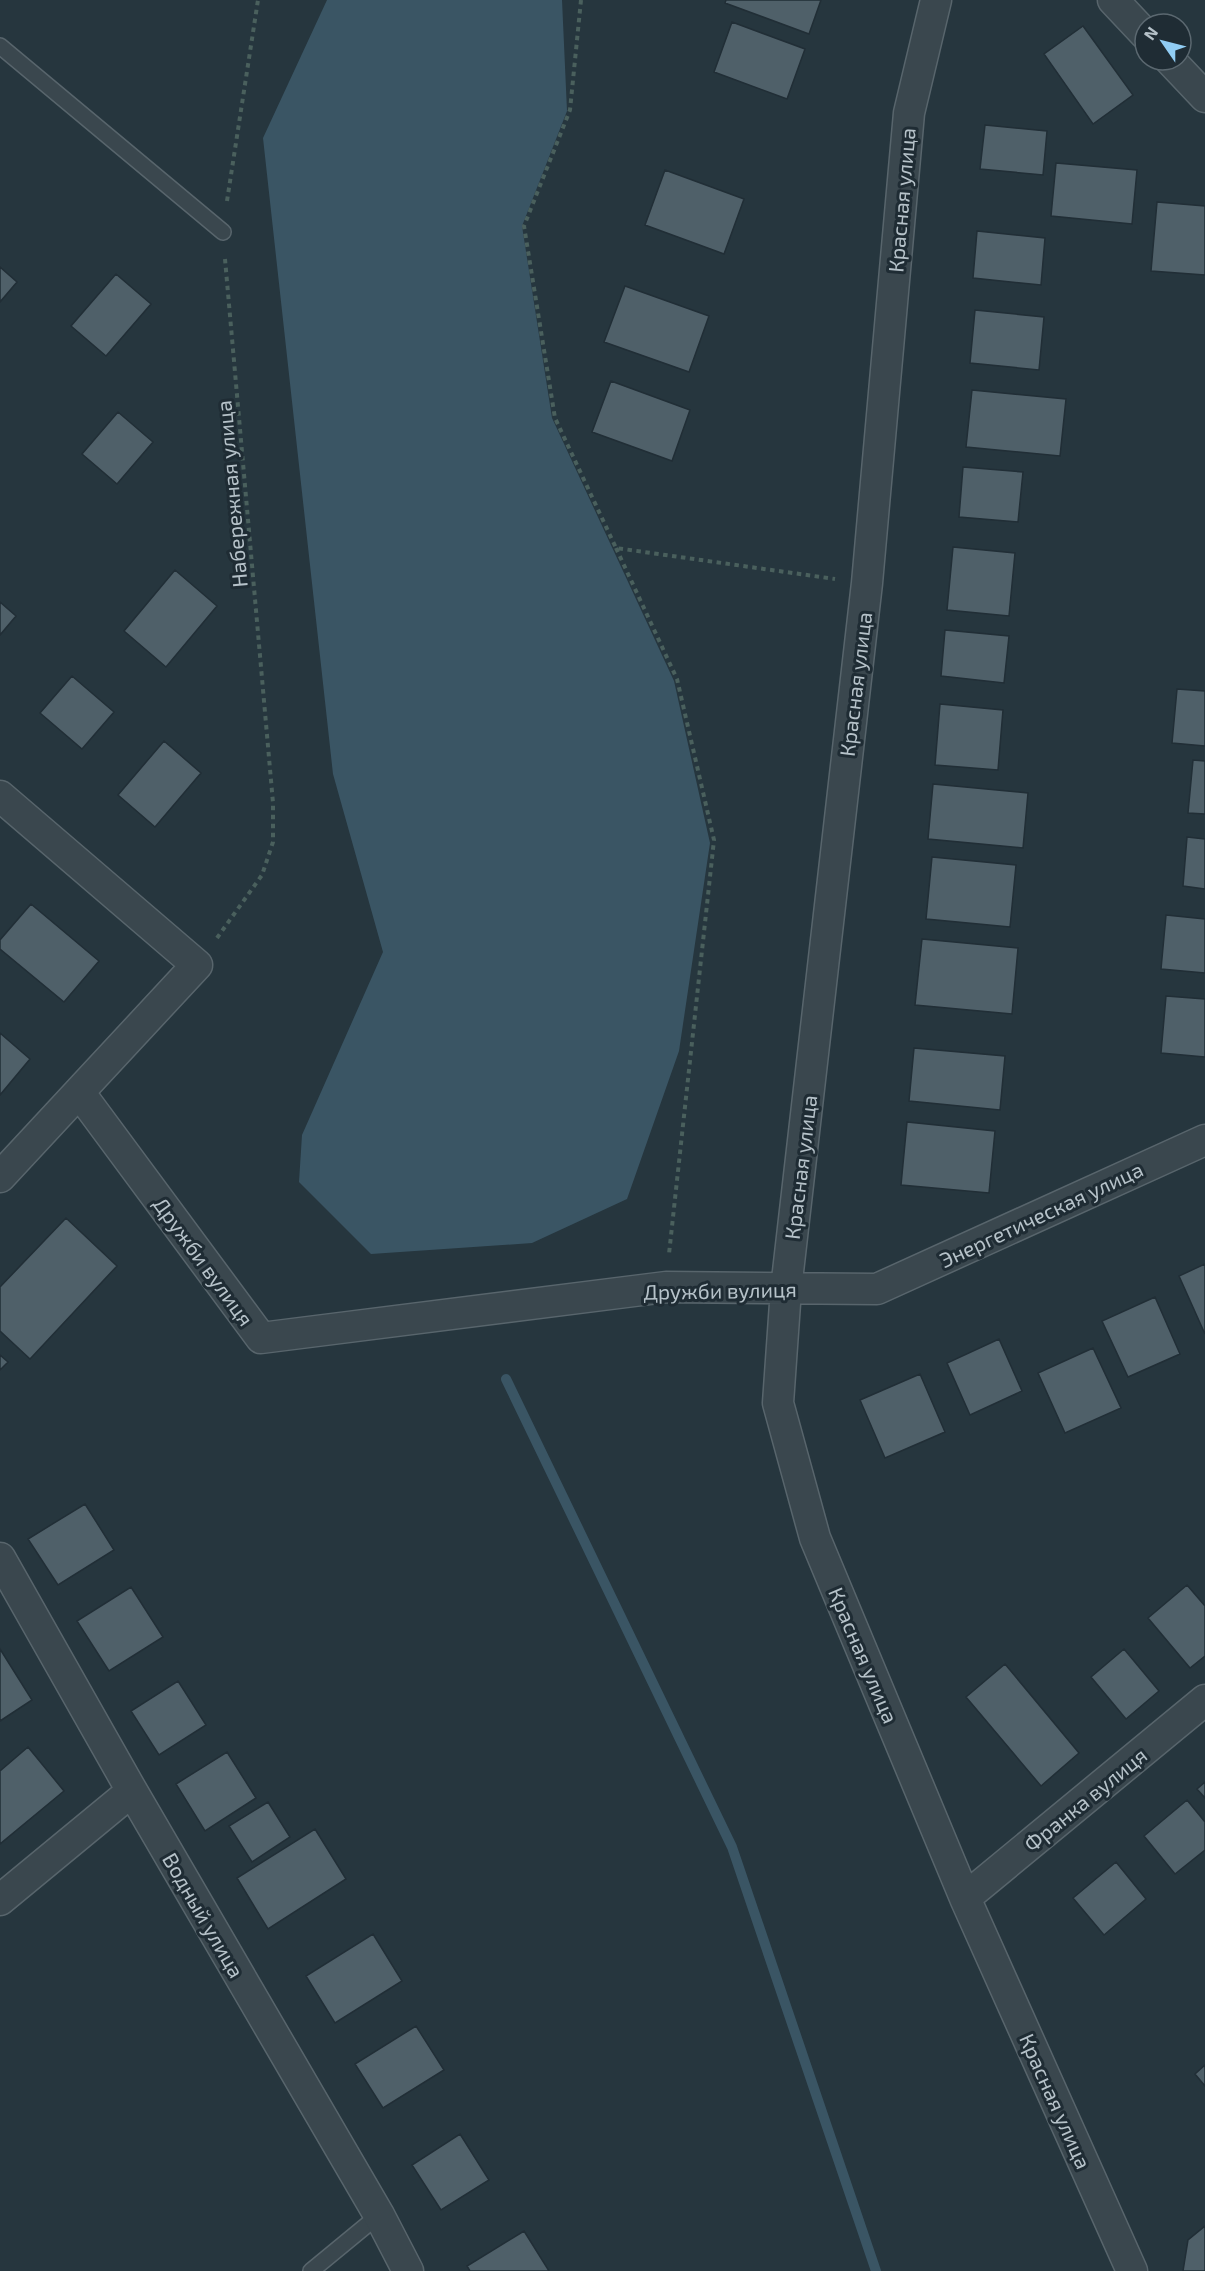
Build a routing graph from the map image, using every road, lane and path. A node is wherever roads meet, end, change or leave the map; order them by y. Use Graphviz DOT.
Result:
graph roads {
  1 [pos="258,0"];
  2 [pos="581,0"];
  3 [pos="936,0"];
  4 [pos="1113,0"];
  5 [pos="1133,21"];
  6 [pos="0,46"];
  7 [pos="1181,72"];
  8 [pos="1205,97"];
  9 [pos="223,232"];
  10 [pos="616,548"];
  11 [pos="867,583"];
  12 [pos="0,796"];
  13 [pos="196,965"];
  14 [pos="79,1092"];
  15 [pos="1205,1140"];
  16 [pos="0,1178"];
  17 [pos="666,1287"];
  18 [pos="786,1289"];
  19 [pos="877,1289"];
  20 [pos="0,1558"];
  21 [pos="1205,1700"];
  22 [pos="132,1791"];
  23 [pos="965,1898"];
  24 [pos="0,1900"];
  25 [pos="379,2215"];
  26 [pos="311,2271"];
  27 [pos="408,2271"];
  28 [pos="1132,2271"];
  1 -- 9 [label="path, Набережная улица"];
  2 -- 10 [label="path"];
  3 -- 11 [label="street, Красная улица"];
  4 -- 5 [label="street"];
  6 -- 9 [label="lane"];
  7 -- 8 [label="street"];
  9 -- 13 [label="path, Набережная улица"];
  10 -- 11 [label="path"];
  10 -- 17 [label="path"];
  11 -- 18 [label="street, Красная улица"];
  12 -- 13 [label="street"];
  13 -- 14 [label="street"];
  14 -- 16 [label="street"];
  14 -- 17 [label="street, Дружби вулиця"];
  15 -- 19 [label="street, Энергетическая улица"];
  17 -- 18 [label="street, Дружби вулиця"];
  18 -- 19 [label="street, Дружби вулиця"];
  18 -- 23 [label="street, Красная улица"];
  20 -- 22 [label="street, Водный улица"];
  21 -- 23 [label="street, Франка вулиця"];
  22 -- 24 [label="street"];
  22 -- 25 [label="street, Водный улица"];
  23 -- 28 [label="street, Красная улица"];
  25 -- 26 [label="lane"];
  25 -- 27 [label="street, Водный улица"];
}
